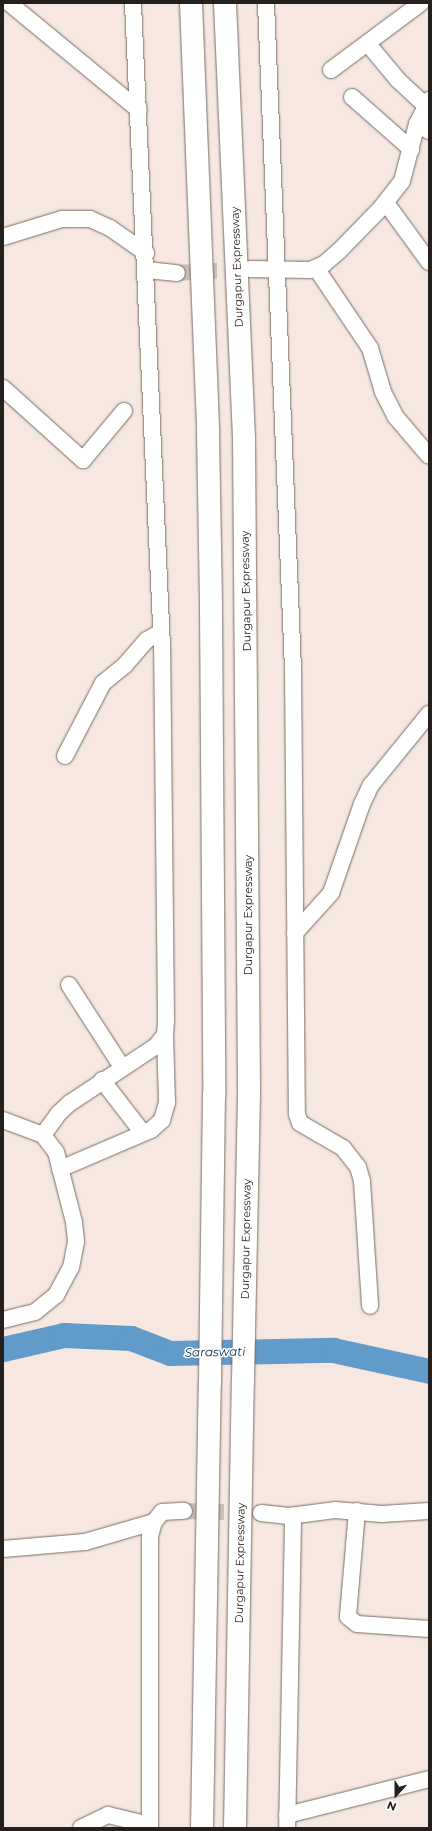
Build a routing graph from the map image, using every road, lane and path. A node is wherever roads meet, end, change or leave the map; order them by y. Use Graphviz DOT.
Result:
graph roads {
  1 [pos="9,3"];
  2 [pos="133,3"];
  3 [pos="190,3"];
  4 [pos="226,3"];
  5 [pos="266,3"];
  6 [pos="420,3"];
  7 [pos="368,44"];
  8 [pos="331,70"];
  9 [pos="352,97"];
  10 [pos="427,103"];
  11 [pos="139,110"];
  12 [pos="423,127"];
  13 [pos="411,149"];
  14 [pos="386,203"];
  15 [pos="3,237"];
  16 [pos="146,253"];
  17 [pos="429,262"];
  18 [pos="316,268"];
  19 [pos="250,269"];
  20 [pos="147,270"];
  21 [pos="278,270"];
  22 [pos="177,273"];
  23 [pos="3,388"];
  24 [pos="124,411"];
  25 [pos="429,456"];
  26 [pos="161,632"];
  27 [pos="429,714"];
  28 [pos="65,756"];
  29 [pos="295,933"];
  30 [pos="69,985"];
  31 [pos="165,1035"];
  32 [pos="122,1067"];
  33 [pos="102,1080"];
  34 [pos="3,1120"];
  35 [pos="143,1133"];
  36 [pos="43,1135"];
  37 [pos="60,1169"];
  38 [pos="370,1306"];
  39 [pos="3,1320"];
  40 [pos="184,1511"];
  41 [pos="357,1511"];
  42 [pos="429,1511"];
  43 [pos="261,1513"];
  44 [pos="289,1516"];
  45 [pos="154,1522"];
  46 [pos="3,1549"];
  47 [pos="429,1629"];
  48 [pos="429,1779"];
  49 [pos="287,1822"];
  50 [pos="150,1826"];
  51 [pos="81,1828"];
  52 [pos="202,1828"];
  53 [pos="236,1828"];
  1 -- 11 [label="street"];
  2 -- 11 [label="street"];
  3 -- 52 [label="main road"];
  4 -- 53 [label="main road, Durgapur Expressway"];
  5 -- 21 [label="street"];
  6 -- 7 [label="street"];
  7 -- 8 [label="street"];
  7 -- 10 [label="street"];
  9 -- 13 [label="street"];
  10 -- 12 [label="street"];
  11 -- 16 [label="street"];
  12 -- 13 [label="street"];
  13 -- 14 [label="street"];
  14 -- 17 [label="street"];
  14 -- 18 [label="street"];
  15 -- 16 [label="street"];
  16 -- 20 [label="street"];
  18 -- 21 [label="street"];
  18 -- 25 [label="street"];
  19 -- 21 [label="street"];
  20 -- 22 [label="street"];
  20 -- 26 [label="street"];
  21 -- 29 [label="street"];
  23 -- 24 [label="street"];
  26 -- 28 [label="street"];
  26 -- 31 [label="street"];
  27 -- 29 [label="street"];
  29 -- 38 [label="street"];
  30 -- 32 [label="street"];
  31 -- 32 [label="street"];
  31 -- 35 [label="street"];
  32 -- 33 [label="street"];
  33 -- 35 [label="street"];
  33 -- 36 [label="street"];
  34 -- 36 [label="street"];
  35 -- 37 [label="street"];
  36 -- 37 [label="street"];
  37 -- 39 [label="street"];
  40 -- 45 [label="street"];
  41 -- 42 [label="street"];
  41 -- 44 [label="street"];
  41 -- 47 [label="street"];
  43 -- 44 [label="street"];
  44 -- 49 [label="street"];
  45 -- 46 [label="street"];
  45 -- 50 [label="street"];
  48 -- 49 [label="street"];
  50 -- 51 [label="street"];
}
